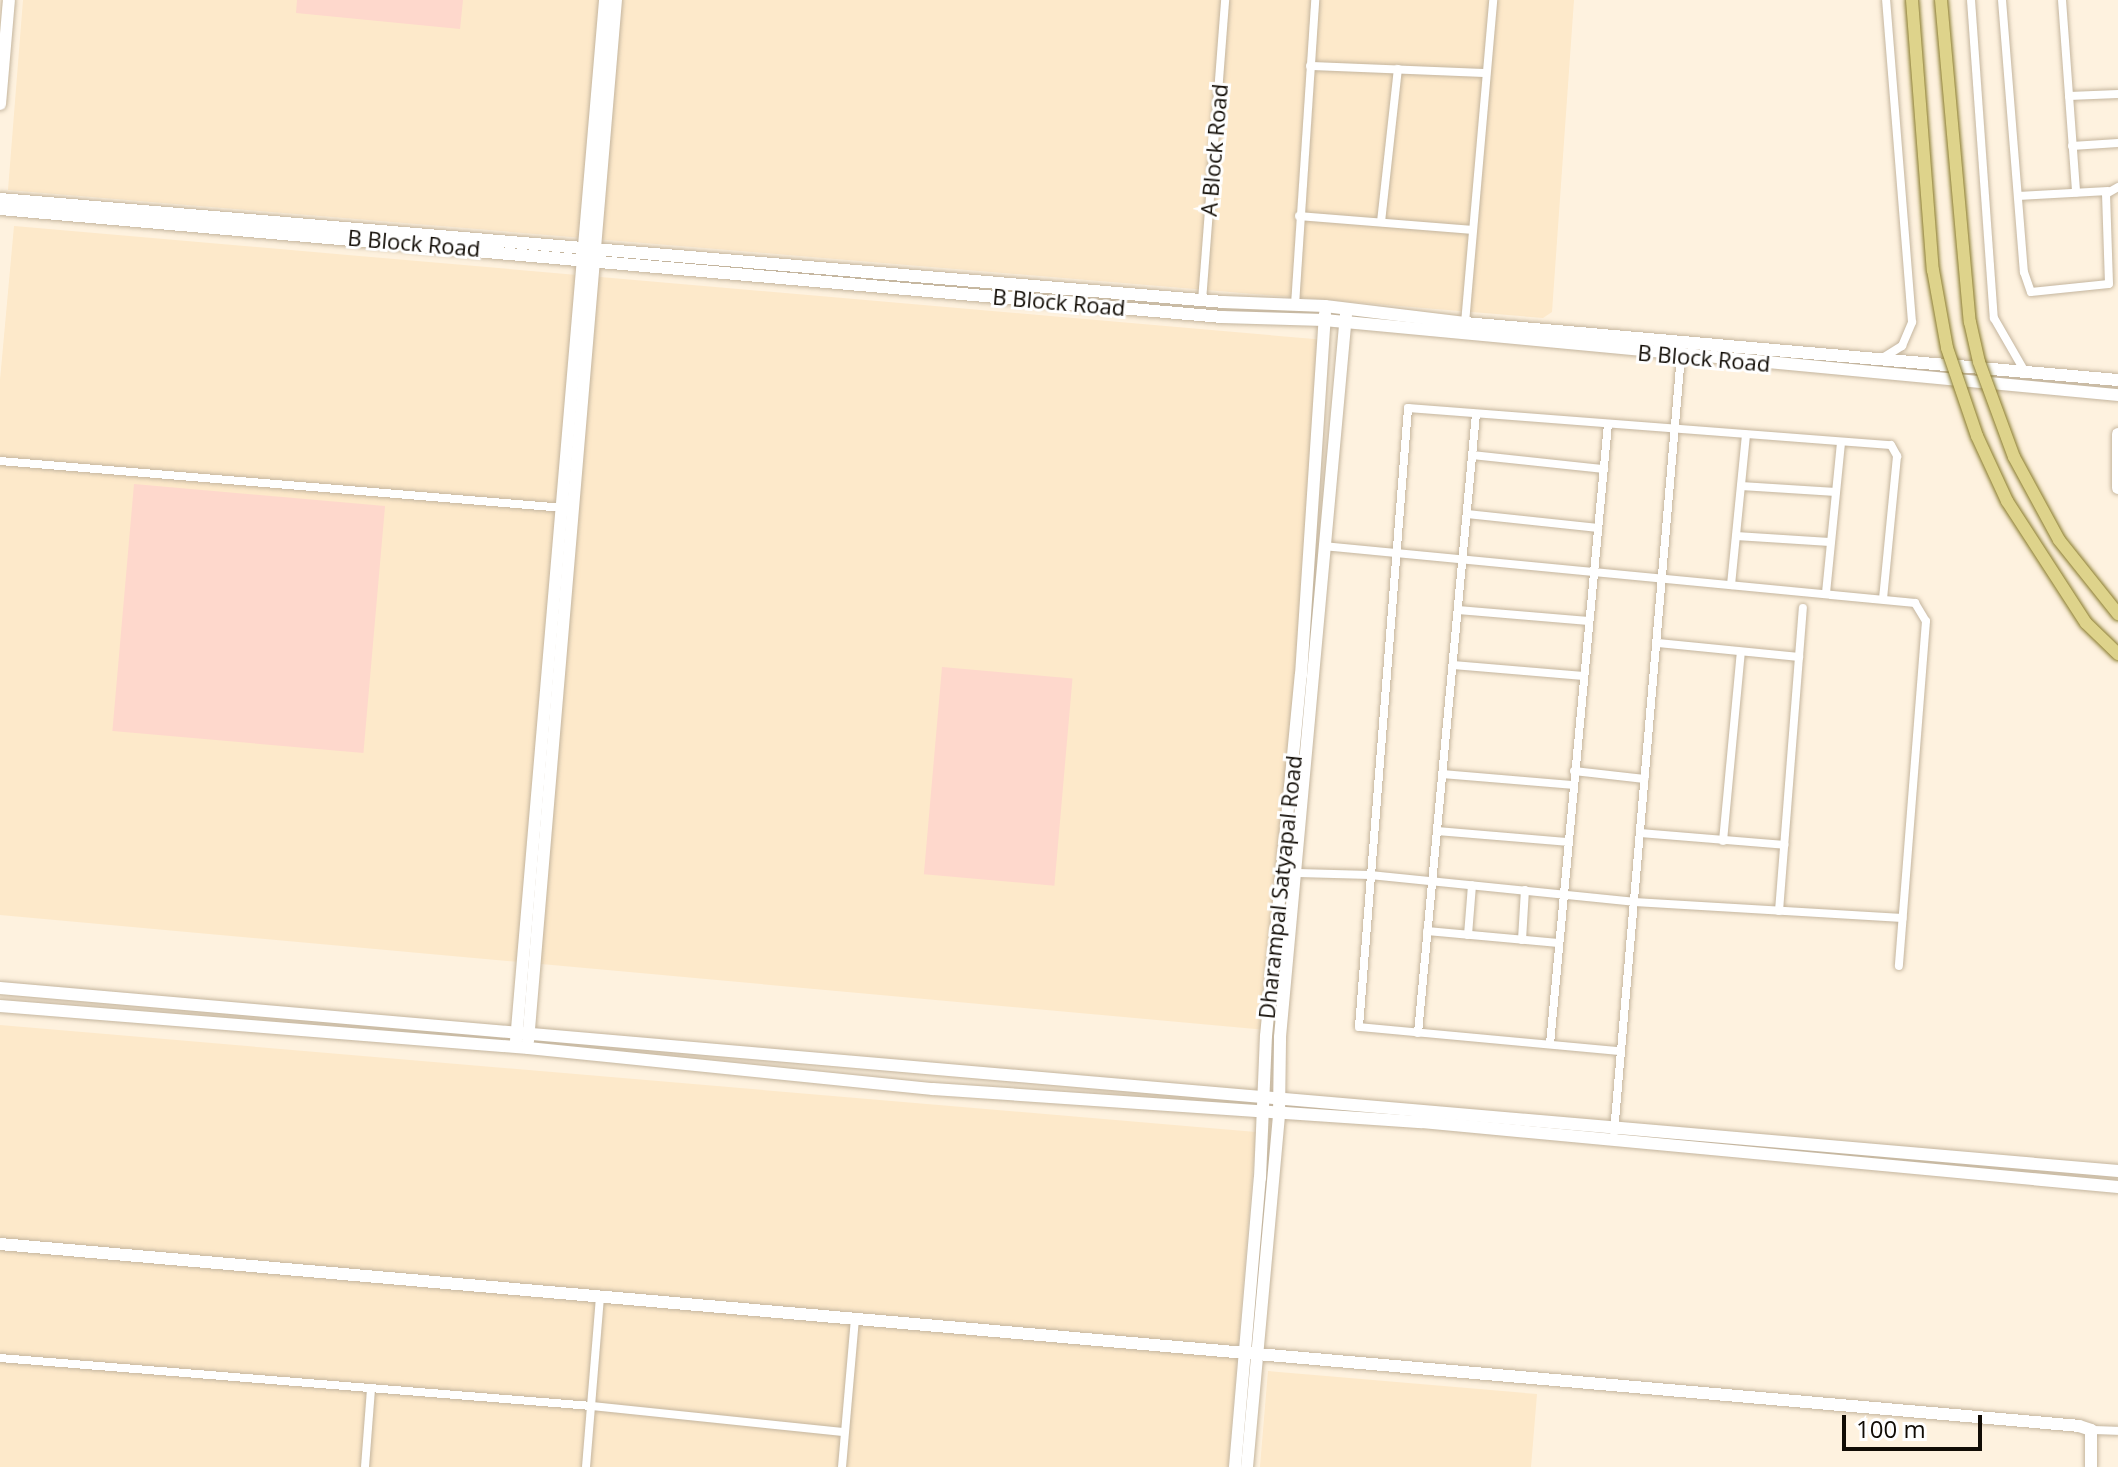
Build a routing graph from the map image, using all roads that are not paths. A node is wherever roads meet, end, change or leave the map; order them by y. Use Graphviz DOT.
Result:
graph roads {
  1 [pos="9,0"];
  2 [pos="605,0"];
  3 [pos="616,0"];
  4 [pos="1225,0"];
  5 [pos="1315,0"];
  6 [pos="1493,0"];
  7 [pos="1886,0"];
  8 [pos="1912,0"];
  9 [pos="1941,0"];
  10 [pos="1971,0"];
  11 [pos="2002,0"];
  12 [pos="2062,0"];
  13 [pos="1310,66"];
  14 [pos="1398,69"];
  15 [pos="1486,73"];
  16 [pos="2118,94"];
  17 [pos="2069,96"];
  18 [pos="0,104"];
  19 [pos="2118,143"];
  20 [pos="2072,146"];
  21 [pos="2113,189"];
  22 [pos="2076,192"];
  23 [pos="2018,196"];
  24 [pos="0,199"];
  25 [pos="0,209"];
  26 [pos="1299,216"];
  27 [pos="1381,222"];
  28 [pos="1472,230"];
  29 [pos="590,253"];
  30 [pos="1202,301"];
  31 [pos="1295,305"];
  32 [pos="1325,313"];
  33 [pos="1346,316"];
  34 [pos="1465,323"];
  35 [pos="1681,356"];
  36 [pos="1880,360"];
  37 [pos="2025,372"];
  38 [pos="2118,380"];
  39 [pos="2118,395"];
  40 [pos="1476,414"];
  41 [pos="1608,424"];
  42 [pos="1674,429"];
  43 [pos="2118,434"];
  44 [pos="1746,435"];
  45 [pos="1841,443"];
  46 [pos="1472,455"];
  47 [pos="0,461"];
  48 [pos="1604,469"];
  49 [pos="1741,486"];
  50 [pos="2118,488"];
  51 [pos="1836,492"];
  52 [pos="568,508"];
  53 [pos="1467,514"];
  54 [pos="1598,528"];
  55 [pos="1736,536"];
  56 [pos="1830,542"];
  57 [pos="1322,546"];
  58 [pos="1396,555"];
  59 [pos="1463,561"];
  60 [pos="1594,572"];
  61 [pos="1664,578"];
  62 [pos="1731,585"];
  63 [pos="1826,593"];
  64 [pos="1883,598"];
  65 [pos="1803,608"];
  66 [pos="1458,610"];
  67 [pos="2118,614"];
  68 [pos="1589,621"];
  69 [pos="1658,643"];
  70 [pos="1741,652"];
  71 [pos="2118,654"];
  72 [pos="1799,657"];
  73 [pos="1453,665"];
  74 [pos="1584,676"];
  75 [pos="1574,771"];
  76 [pos="1442,774"];
  77 [pos="1645,779"];
  78 [pos="1572,785"];
  79 [pos="1437,831"];
  80 [pos="1640,833"];
  81 [pos="1723,841"];
  82 [pos="1567,842"];
  83 [pos="1785,845"];
  84 [pos="1298,873"];
  85 [pos="1370,875"];
  86 [pos="1432,882"];
  87 [pos="1472,885"];
  88 [pos="1525,890"];
  89 [pos="1561,893"];
  90 [pos="1634,902"];
  91 [pos="1779,911"];
  92 [pos="1903,918"];
  93 [pos="1427,931"];
  94 [pos="1468,935"];
  95 [pos="1522,940"];
  96 [pos="1558,943"];
  97 [pos="1899,966"];
  98 [pos="0,988"];
  99 [pos="0,1006"];
  100 [pos="522,1033"];
  101 [pos="1418,1033"];
  102 [pos="1550,1044"];
  103 [pos="522,1048"];
  104 [pos="1618,1051"];
  105 [pos="1279,1098"];
  106 [pos="1261,1104"];
  107 [pos="1279,1113"];
  108 [pos="1614,1126"];
  109 [pos="1613,1140"];
  110 [pos="2118,1171"];
  111 [pos="2118,1187"];
  112 [pos="0,1244"];
  113 [pos="600,1298"];
  114 [pos="855,1318"];
  115 [pos="1251,1352"];
  116 [pos="0,1358"];
  117 [pos="371,1389"];
  118 [pos="591,1406"];
  119 [pos="2091,1430"];
  120 [pos="2118,1431"];
  121 [pos="844,1432"];
  122 [pos="365,1467"];
  123 [pos="586,1467"];
  124 [pos="842,1467"];
  125 [pos="1235,1467"];
  126 [pos="1247,1467"];
  127 [pos="2091,1467"];
  1 -- 18 [label="street"];
  2 -- 29 [label="street"];
  3 -- 29 [label="street"];
  4 -- 30 [label="street, A Block Road"];
  5 -- 13 [label="street"];
  6 -- 15 [label="street"];
  7 -- 36 [label="street"];
  8 -- 71 [label="main road, bridge"];
  9 -- 67 [label="main road, bridge"];
  10 -- 37 [label="street"];
  11 -- 23 [label="street"];
  12 -- 17 [label="street"];
  13 -- 14 [label="street"];
  13 -- 26 [label="street"];
  14 -- 15 [label="street"];
  14 -- 27 [label="street"];
  15 -- 28 [label="street"];
  16 -- 17 [label="street"];
  17 -- 20 [label="street"];
  19 -- 20 [label="street"];
  20 -- 22 [label="street"];
  21 -- 22 [label="street"];
  21 -- 23 [label="street"];
  22 -- 23 [label="street"];
  24 -- 29 [label="street, B Block Road"];
  25 -- 29 [label="street, B Block Road"];
  26 -- 27 [label="street"];
  26 -- 31 [label="street"];
  27 -- 28 [label="street"];
  28 -- 34 [label="street"];
  29 -- 30 [label="street, B Block Road"];
  29 -- 32 [label="street, B Block Road"];
  29 -- 52 [label="street"];
  30 -- 31 [label="street, B Block Road"];
  31 -- 32 [label="street, B Block Road"];
  32 -- 33 [label="street, B Block Road"];
  32 -- 106 [label="street, Dharampal Satyapal Road"];
  33 -- 34 [label="street, B Block Road"];
  33 -- 35 [label="street, B Block Road"];
  33 -- 57 [label="street, Dharampal Satyapal Road"];
  34 -- 36 [label="street, B Block Road"];
  35 -- 39 [label="street, B Block Road"];
  35 -- 42 [label="street"];
  36 -- 37 [label="street, B Block Road"];
  37 -- 38 [label="street, B Block Road"];
  40 -- 41 [label="street"];
  40 -- 46 [label="street"];
  40 -- 58 [label="street"];
  41 -- 42 [label="street"];
  41 -- 48 [label="street"];
  42 -- 44 [label="street"];
  42 -- 61 [label="street"];
  43 -- 50 [label="street"];
  44 -- 45 [label="street"];
  44 -- 49 [label="street"];
  45 -- 51 [label="street"];
  45 -- 64 [label="street"];
  46 -- 48 [label="street"];
  46 -- 53 [label="street"];
  47 -- 52 [label="street"];
  48 -- 54 [label="street"];
  49 -- 51 [label="street"];
  49 -- 55 [label="street"];
  51 -- 56 [label="street"];
  52 -- 100 [label="street"];
  53 -- 54 [label="street"];
  53 -- 59 [label="street"];
  54 -- 60 [label="street"];
  55 -- 56 [label="street"];
  55 -- 62 [label="street"];
  56 -- 63 [label="street"];
  57 -- 58 [label="street"];
  57 -- 84 [label="street, Dharampal Satyapal Road"];
  58 -- 59 [label="street"];
  58 -- 85 [label="street"];
  59 -- 60 [label="street"];
  59 -- 66 [label="street"];
  60 -- 61 [label="street"];
  60 -- 68 [label="street"];
  61 -- 62 [label="street"];
  61 -- 69 [label="street"];
  62 -- 63 [label="street"];
  63 -- 64 [label="street"];
  64 -- 92 [label="street"];
  65 -- 72 [label="street"];
  66 -- 68 [label="street"];
  66 -- 73 [label="street"];
  68 -- 74 [label="street"];
  69 -- 70 [label="street"];
  69 -- 77 [label="street"];
  70 -- 72 [label="street"];
  70 -- 81 [label="street"];
  72 -- 83 [label="street"];
  73 -- 74 [label="street"];
  73 -- 76 [label="street"];
  74 -- 75 [label="street"];
  75 -- 77 [label="street"];
  75 -- 78 [label="street"];
  76 -- 78 [label="street"];
  76 -- 79 [label="street"];
  77 -- 80 [label="street"];
  78 -- 82 [label="street"];
  79 -- 82 [label="street"];
  79 -- 86 [label="street"];
  80 -- 81 [label="street"];
  80 -- 90 [label="street"];
  81 -- 83 [label="street"];
  82 -- 89 [label="street"];
  83 -- 91 [label="street"];
  84 -- 85 [label="street"];
  84 -- 105 [label="street, Dharampal Satyapal Road"];
  85 -- 86 [label="street"];
  85 -- 101 [label="street"];
  86 -- 87 [label="street"];
  86 -- 93 [label="street"];
  87 -- 88 [label="street"];
  87 -- 94 [label="street"];
  88 -- 89 [label="street"];
  88 -- 95 [label="street"];
  89 -- 90 [label="street"];
  89 -- 96 [label="street"];
  90 -- 91 [label="street"];
  90 -- 104 [label="street"];
  91 -- 92 [label="street"];
  92 -- 97 [label="street"];
  93 -- 94 [label="street"];
  93 -- 101 [label="street"];
  94 -- 95 [label="street"];
  95 -- 96 [label="street"];
  96 -- 102 [label="street"];
  98 -- 100 [label="street"];
  99 -- 103 [label="street"];
  100 -- 103 [label="street"];
  100 -- 106 [label="street"];
  101 -- 102 [label="street"];
  102 -- 104 [label="street"];
  103 -- 106 [label="street"];
  104 -- 108 [label="street"];
  105 -- 106 [label="street"];
  105 -- 107 [label="street, Dharampal Satyapal Road"];
  105 -- 108 [label="street"];
  106 -- 107 [label="street"];
  106 -- 115 [label="street, Dharampal Satyapal Road"];
  107 -- 109 [label="street"];
  107 -- 115 [label="street, Dharampal Satyapal Road"];
  108 -- 109 [label="street"];
  108 -- 110 [label="street"];
  109 -- 111 [label="street"];
  112 -- 113 [label="street"];
  113 -- 114 [label="street"];
  113 -- 118 [label="street"];
  114 -- 115 [label="street"];
  114 -- 121 [label="street"];
  115 -- 119 [label="street"];
  115 -- 125 [label="street, Dharampal Satyapal Road"];
  115 -- 126 [label="street, Dharampal Satyapal Road"];
  116 -- 117 [label="street"];
  117 -- 118 [label="street"];
  117 -- 122 [label="street"];
  118 -- 121 [label="street"];
  118 -- 123 [label="street"];
  119 -- 120 [label="street"];
  119 -- 127 [label="street"];
  121 -- 124 [label="street"];
}
